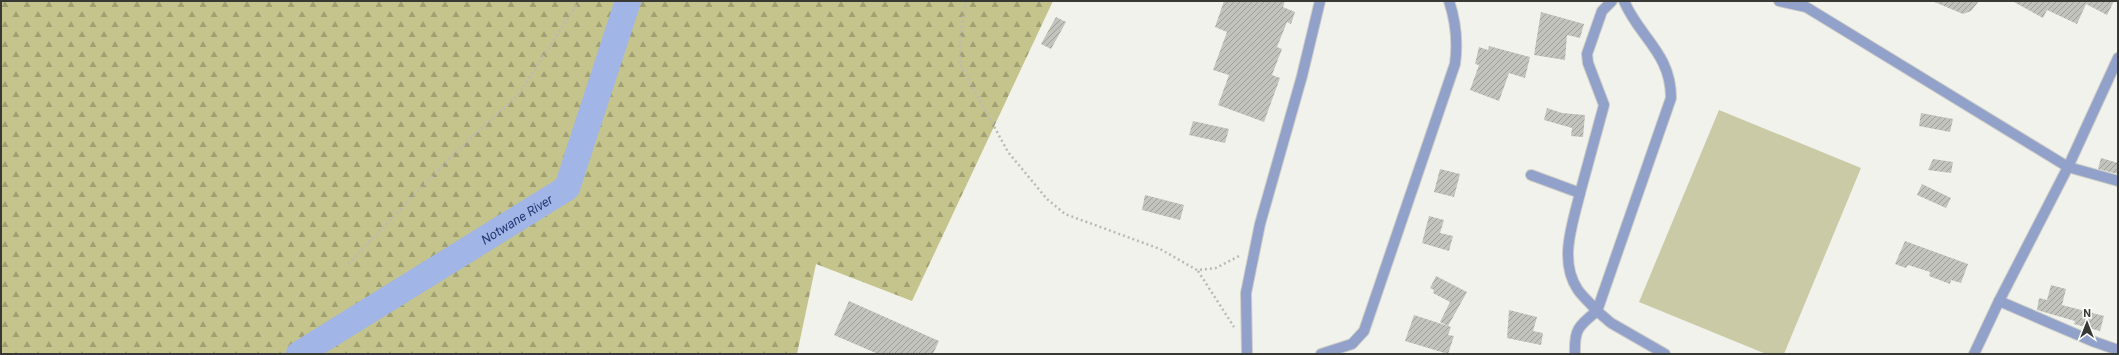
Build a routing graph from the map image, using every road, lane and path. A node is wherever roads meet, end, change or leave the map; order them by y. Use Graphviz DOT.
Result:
graph roads {
  1 [pos="579,1"];
  2 [pos="966,1"];
  3 [pos="1320,1"];
  4 [pos="1449,1"];
  5 [pos="1612,1"];
  6 [pos="1624,1"];
  7 [pos="1779,1"];
  8 [pos="2118,58"];
  9 [pos="2068,167"];
  10 [pos="1531,175"];
  11 [pos="2118,181"];
  12 [pos="1580,193"];
  13 [pos="1257,241"];
  14 [pos="348,264"];
  15 [pos="1198,270"];
  16 [pos="1998,301"];
  17 [pos="1597,311"];
  18 [pos="1235,328"];
  19 [pos="2118,350"];
  20 [pos="1247,354"];
  21 [pos="1320,354"];
  22 [pos="1575,354"];
  23 [pos="1665,354"];
  24 [pos="1974,354"];
  1 -- 14 [label="path"];
  2 -- 15 [label="path"];
  3 -- 13 [label="street"];
  4 -- 21 [label="street"];
  5 -- 12 [label="street"];
  6 -- 17 [label="street"];
  7 -- 9 [label="street"];
  8 -- 9 [label="street"];
  9 -- 11 [label="street"];
  9 -- 16 [label="street"];
  10 -- 12 [label="street"];
  12 -- 17 [label="street"];
  13 -- 15 [label="path"];
  13 -- 20 [label="street"];
  15 -- 18 [label="path"];
  16 -- 19 [label="street"];
  16 -- 24 [label="street"];
  17 -- 22 [label="street"];
  17 -- 23 [label="street"];
}
